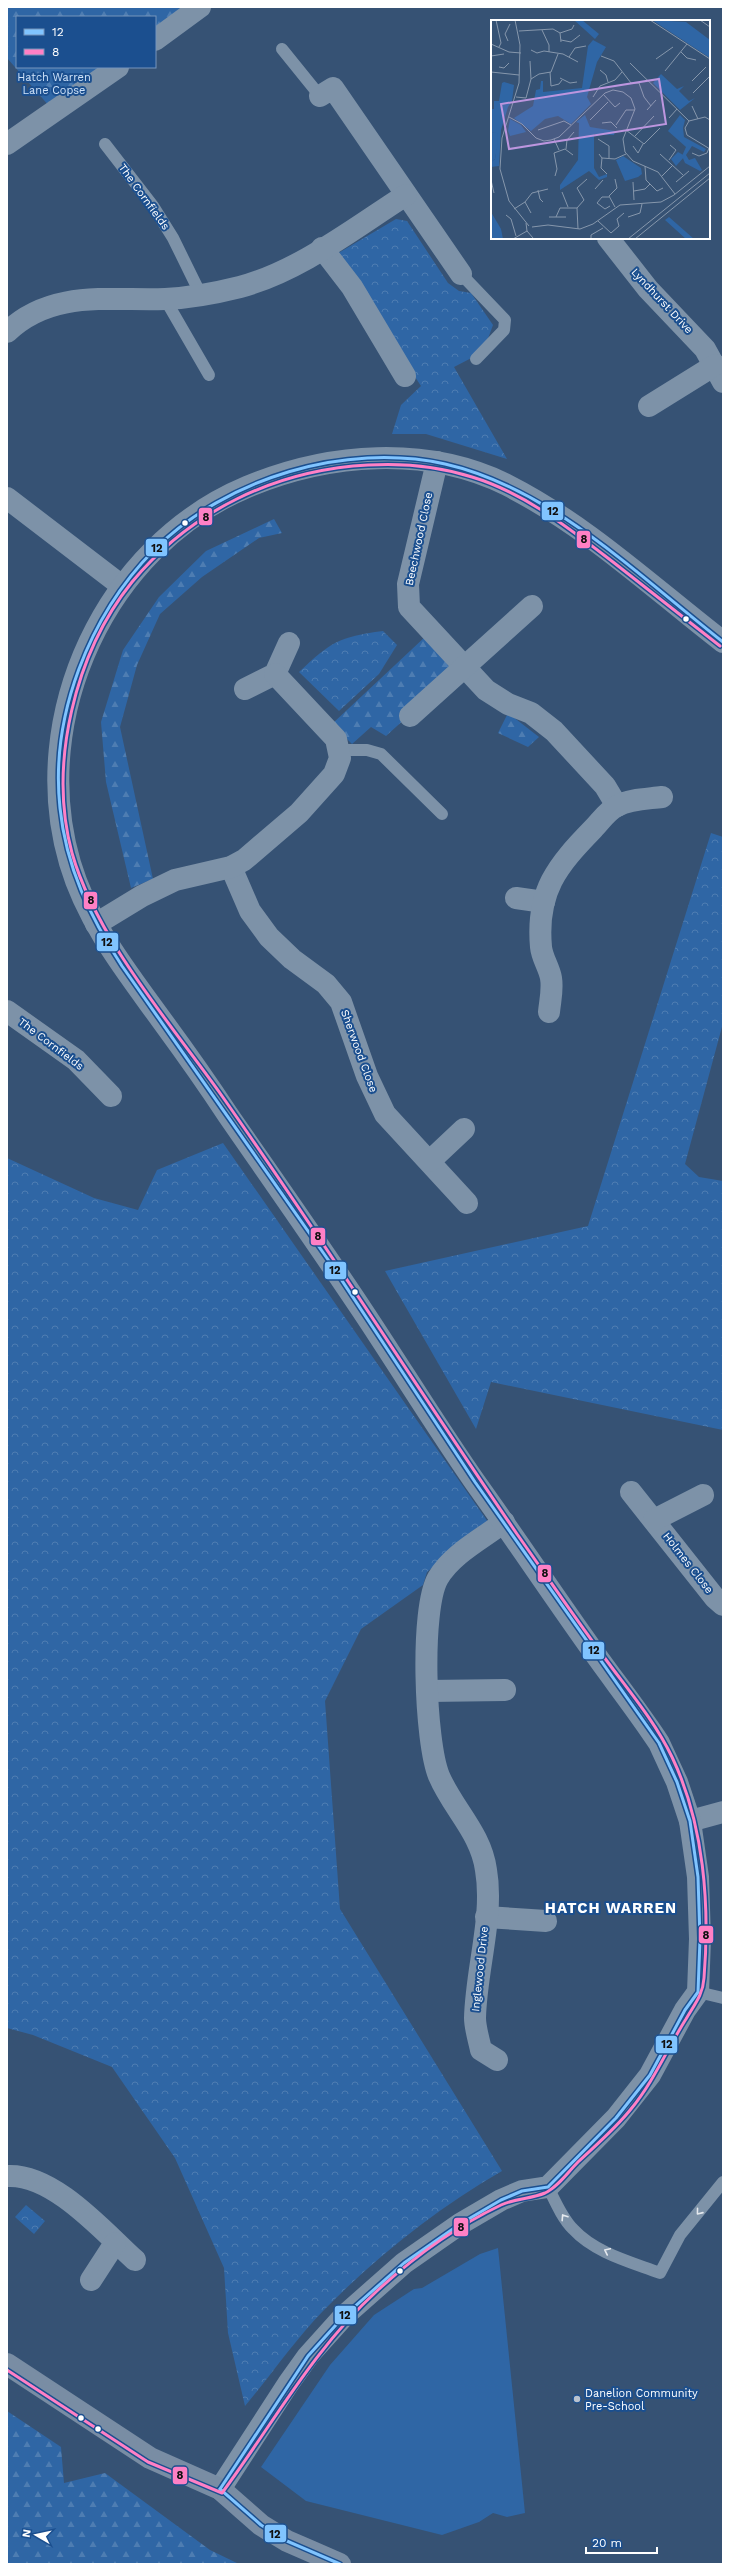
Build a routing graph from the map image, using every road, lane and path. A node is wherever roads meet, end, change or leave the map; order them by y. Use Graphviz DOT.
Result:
graph roads {
  1 [pos="200,7"];
  2 [pos="156,39"];
  3 [pos="282,49"];
  4 [pos="117,68"];
  5 [pos="320,96"];
  6 [pos="7,144"];
  7 [pos="105,144"];
  8 [pos="406,195"];
  9 [pos="609,239"];
  10 [pos="322,248"];
  11 [pos="461,274"];
  12 [pos="201,295"];
  13 [pos="165,299"];
  14 [pos="7,332"];
  15 [pos="476,359"];
  16 [pos="719,373"];
  17 [pos="209,375"];
  18 [pos="405,376"];
  19 [pos="649,406"];
  20 [pos="436,462"];
  21 [pos="7,498"];
  22 [pos="122,586"];
  23 [pos="532,606"];
  24 [pos="723,642"];
  25 [pos="289,643"];
  26 [pos="464,668"];
  27 [pos="275,674"];
  28 [pos="246,689"];
  29 [pos="410,716"];
  30 [pos="340,750"];
  31 [pos="662,797"];
  32 [pos="617,806"];
  33 [pos="442,814"];
  34 [pos="231,868"];
  35 [pos="516,898"];
  36 [pos="544,902"];
  37 [pos="96,924"];
  38 [pos="7,1011"];
  39 [pos="548,1012"];
  40 [pos="111,1096"];
  41 [pos="464,1129"];
  42 [pos="430,1161"];
  43 [pos="467,1204"];
  44 [pos="631,1492"];
  45 [pos="702,1494"];
  46 [pos="654,1520"];
  47 [pos="504,1522"];
  48 [pos="723,1604"];
  49 [pos="505,1690"];
  50 [pos="428,1691"];
  51 [pos="723,1812"];
  52 [pos="690,1821"];
  53 [pos="486,1917"];
  54 [pos="546,1921"];
  55 [pos="698,1992"];
  56 [pos="723,1998"];
  57 [pos="496,2060"];
  58 [pos="7,2176"];
  59 [pos="723,2182"];
  60 [pos="548,2187"];
  61 [pos="116,2243"];
  62 [pos="135,2260"];
  63 [pos="90,2280"];
  64 [pos="7,2364"];
  65 [pos="220,2489"];
  66 [pos="340,2564"];
  1 -- 2 [label="street"];
  3 -- 5 [label="lane"];
  4 -- 6 [label="street"];
  5 -- 8 [label="street"];
  7 -- 12 [label="lane, The Cornfields"];
  8 -- 10 [label="street"];
  8 -- 11 [label="street"];
  9 -- 16 [label="street, Lyndhurst Drive"];
  10 -- 12 [label="street"];
  10 -- 18 [label="street"];
  11 -- 15 [label="lane"];
  12 -- 13 [label="street"];
  13 -- 14 [label="street"];
  13 -- 17 [label="lane"];
  16 -- 19 [label="street, Lyndhurst Drive"];
  20 -- 22 [label="street"];
  20 -- 24 [label="street"];
  20 -- 26 [label="street, Beechwood Close"];
  21 -- 22 [label="street"];
  22 -- 37 [label="street"];
  23 -- 26 [label="street"];
  25 -- 27 [label="street"];
  26 -- 29 [label="street"];
  26 -- 32 [label="street, Beechwood Close"];
  27 -- 28 [label="street"];
  27 -- 30 [label="street"];
  30 -- 33 [label="lane"];
  30 -- 34 [label="street"];
  31 -- 32 [label="street"];
  32 -- 36 [label="street"];
  34 -- 37 [label="street"];
  34 -- 42 [label="street, Sherwood Close"];
  35 -- 36 [label="street"];
  36 -- 39 [label="street"];
  37 -- 47 [label="street"];
  38 -- 40 [label="street, The Cornfields"];
  41 -- 42 [label="street"];
  42 -- 43 [label="street, Sherwood Close"];
  44 -- 46 [label="street, Holmes Close"];
  45 -- 46 [label="street"];
  46 -- 48 [label="street, Holmes Close"];
  47 -- 50 [label="street, Inglewood Drive"];
  47 -- 52 [label="street"];
  49 -- 50 [label="street"];
  50 -- 53 [label="street, Inglewood Drive"];
  51 -- 52 [label="street"];
  52 -- 55 [label="street"];
  53 -- 54 [label="street, Inglewood Drive"];
  53 -- 57 [label="street, Inglewood Drive"];
  55 -- 56 [label="lane"];
  55 -- 60 [label="street"];
  58 -- 61 [label="street"];
  59 -- 60 [label="lane, one-way"];
  60 -- 65 [label="street"];
  61 -- 62 [label="street"];
  61 -- 63 [label="street"];
  64 -- 65 [label="street"];
  65 -- 66 [label="street"];
}
